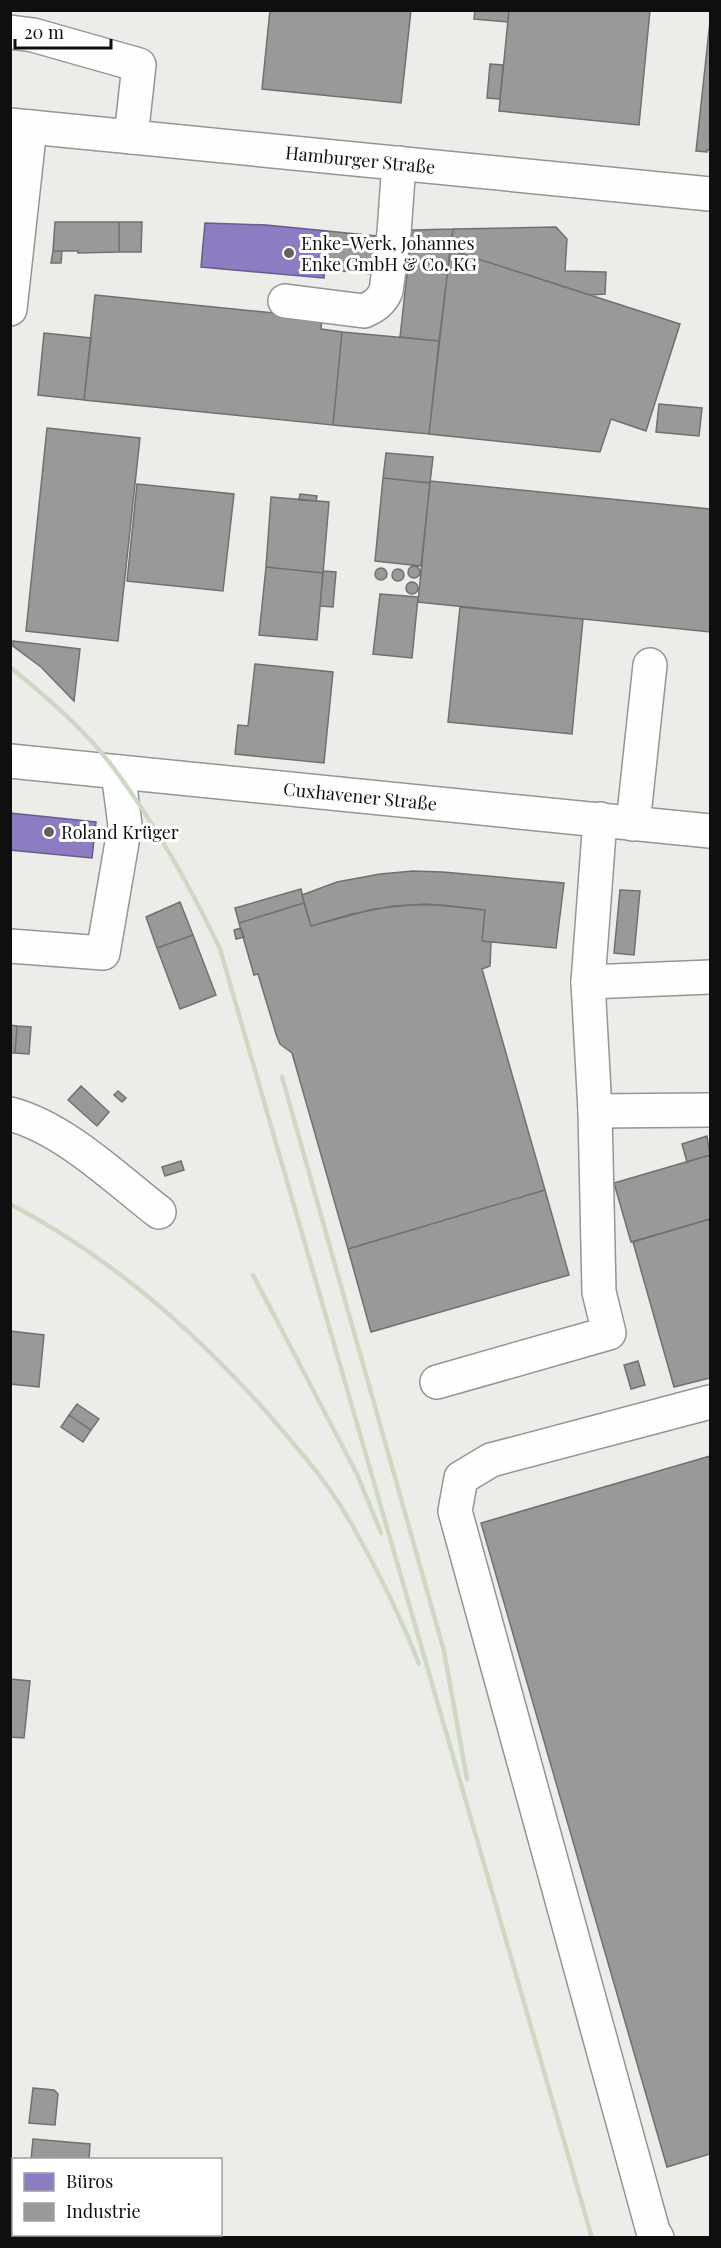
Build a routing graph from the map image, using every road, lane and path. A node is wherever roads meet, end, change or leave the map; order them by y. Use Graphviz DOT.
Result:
graph roads {
  1 [pos="10,32"];
  2 [pos="20,126"];
  3 [pos="131,137"];
  4 [pos="399,164"];
  5 [pos="711,194"];
  6 [pos="285,301"];
  7 [pos="10,309"];
  8 [pos="650,665"];
  9 [pos="10,760"];
  10 [pos="118,772"];
  11 [pos="600,819"];
  12 [pos="633,824"];
  13 [pos="711,831"];
  14 [pos="10,946"];
  15 [pos="711,978"];
  16 [pos="588,982"];
  17 [pos="711,1110"];
  18 [pos="595,1111"];
  19 [pos="10,1114"];
  20 [pos="159,1212"];
  21 [pos="437,1382"];
  22 [pos="711,1402"];
  23 [pos="657,2238"];
  1 -- 3 [label="street"];
  2 -- 3 [label="street, Hamburger Straße"];
  2 -- 7 [label="street"];
  3 -- 4 [label="street, Hamburger Straße"];
  4 -- 5 [label="street, Hamburger Straße"];
  4 -- 6 [label="street"];
  8 -- 12 [label="street"];
  9 -- 10 [label="street, Cuxhavener Straße"];
  10 -- 11 [label="street, Cuxhavener Straße"];
  10 -- 14 [label="street"];
  11 -- 12 [label="street, Cuxhavener Straße"];
  11 -- 16 [label="street"];
  12 -- 13 [label="street, Cuxhavener Straße"];
  15 -- 16 [label="street"];
  16 -- 18 [label="street"];
  17 -- 18 [label="street"];
  18 -- 21 [label="street"];
  19 -- 20 [label="street"];
  22 -- 23 [label="street"];
}
